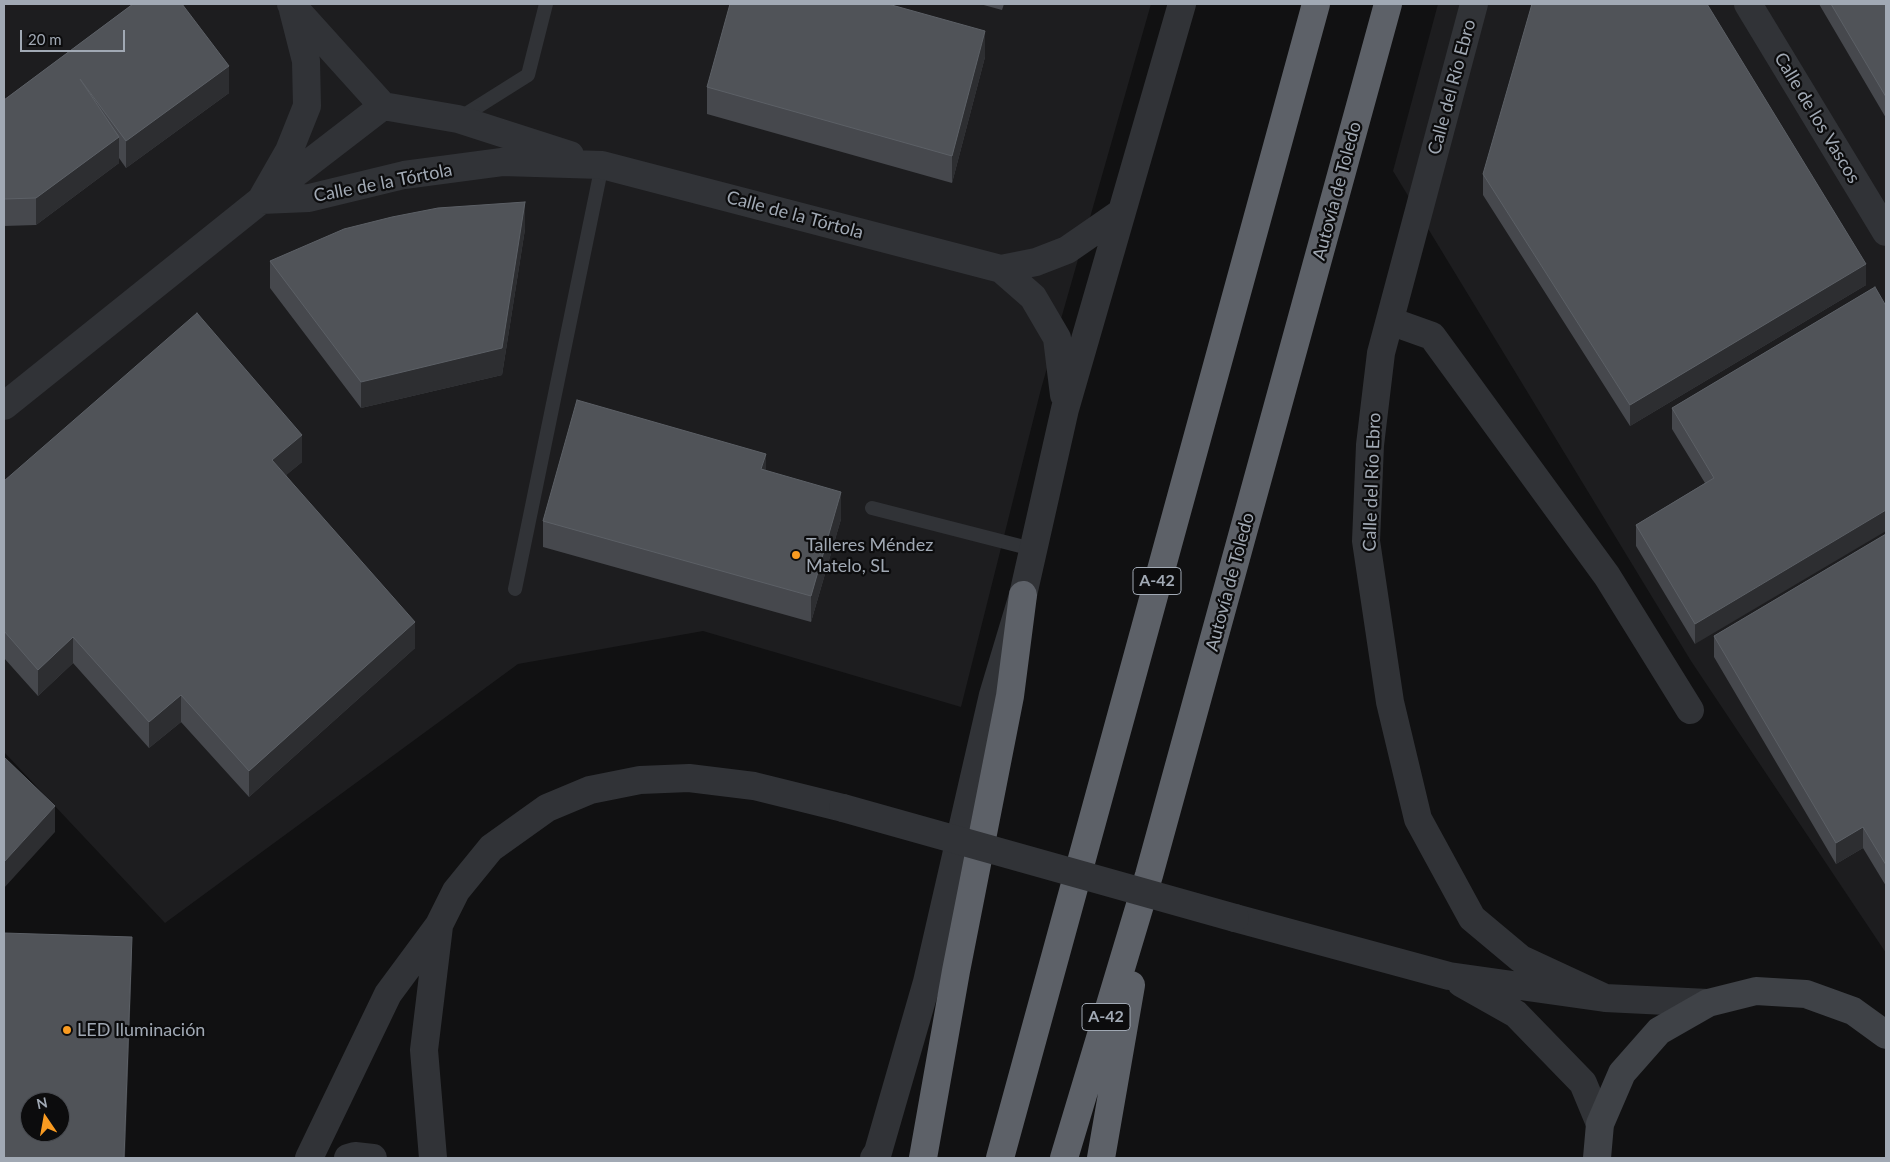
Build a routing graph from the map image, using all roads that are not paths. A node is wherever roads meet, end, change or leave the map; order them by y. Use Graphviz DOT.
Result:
graph roads {
  1 [pos="546,4"];
  2 [pos="1182,4"];
  3 [pos="1316,4"];
  4 [pos="1388,4"];
  5 [pos="1474,4"];
  6 [pos="1748,4"];
  7 [pos="292,5"];
  8 [pos="383,106"];
  9 [pos="458,119"];
  10 [pos="602,165"];
  11 [pos="261,200"];
  12 [pos="1122,212"];
  13 [pos="1886,232"];
  14 [pos="1001,269"];
  15 [pos="1390,321"];
  16 [pos="4,406"];
  17 [pos="1065,409"];
  18 [pos="872,508"];
  19 [pos="1032,549"];
  20 [pos="515,589"];
  21 [pos="1023,594"];
  22 [pos="1690,710"];
  23 [pos="1149,875"];
  24 [pos="439,924"];
  25 [pos="1449,976"];
  26 [pos="1606,998"];
  27 [pos="1708,1003"];
  28 [pos="1886,1035"];
  29 [pos="1600,1124"];
  30 [pos="309,1158"];
  31 [pos="348,1158"];
  32 [pos="372,1158"];
  33 [pos="432,1158"];
  34 [pos="874,1158"];
  35 [pos="923,1158"];
  36 [pos="1000,1158"];
  37 [pos="1064,1158"];
  38 [pos="1101,1158"];
  39 [pos="1598,1158"];
  1 -- 9 [label="lane"];
  2 -- 12 [label="street"];
  3 -- 36 [label="highway, A-42"];
  4 -- 23 [label="highway, Autovía de Toledo / A-42"];
  5 -- 15 [label="street, Calle del Río Ebro"];
  6 -- 13 [label="street, Calle de los Vascos"];
  7 -- 8 [label="street"];
  7 -- 11 [label="street"];
  8 -- 9 [label="street"];
  8 -- 11 [label="street"];
  9 -- 10 [label="street"];
  10 -- 11 [label="street, Calle de la Tórtola"];
  10 -- 14 [label="street, Calle de la Tórtola"];
  10 -- 20 [label="lane"];
  11 -- 16 [label="street"];
  12 -- 14 [label="street, Calle de la Tórtola"];
  12 -- 17 [label="street"];
  14 -- 17 [label="street, Calle de la Tórtola"];
  15 -- 22 [label="street"];
  15 -- 26 [label="street, Calle del Río Ebro"];
  17 -- 19 [label="street"];
  18 -- 19 [label="lane"];
  19 -- 21 [label="street"];
  21 -- 34 [label="street"];
  21 -- 35 [label="highway"];
  23 -- 37 [label="highway, Autovía de Toledo / A-42"];
  23 -- 38 [label="highway"];
  24 -- 25 [label="street, bridge"];
  24 -- 30 [label="street"];
  24 -- 33 [label="street"];
  25 -- 26 [label="street"];
  25 -- 29 [label="street"];
  26 -- 27 [label="street"];
  27 -- 28 [label="street"];
  27 -- 29 [label="street"];
  29 -- 39 [label="street"];
  31 -- 32 [label="street"];
}
